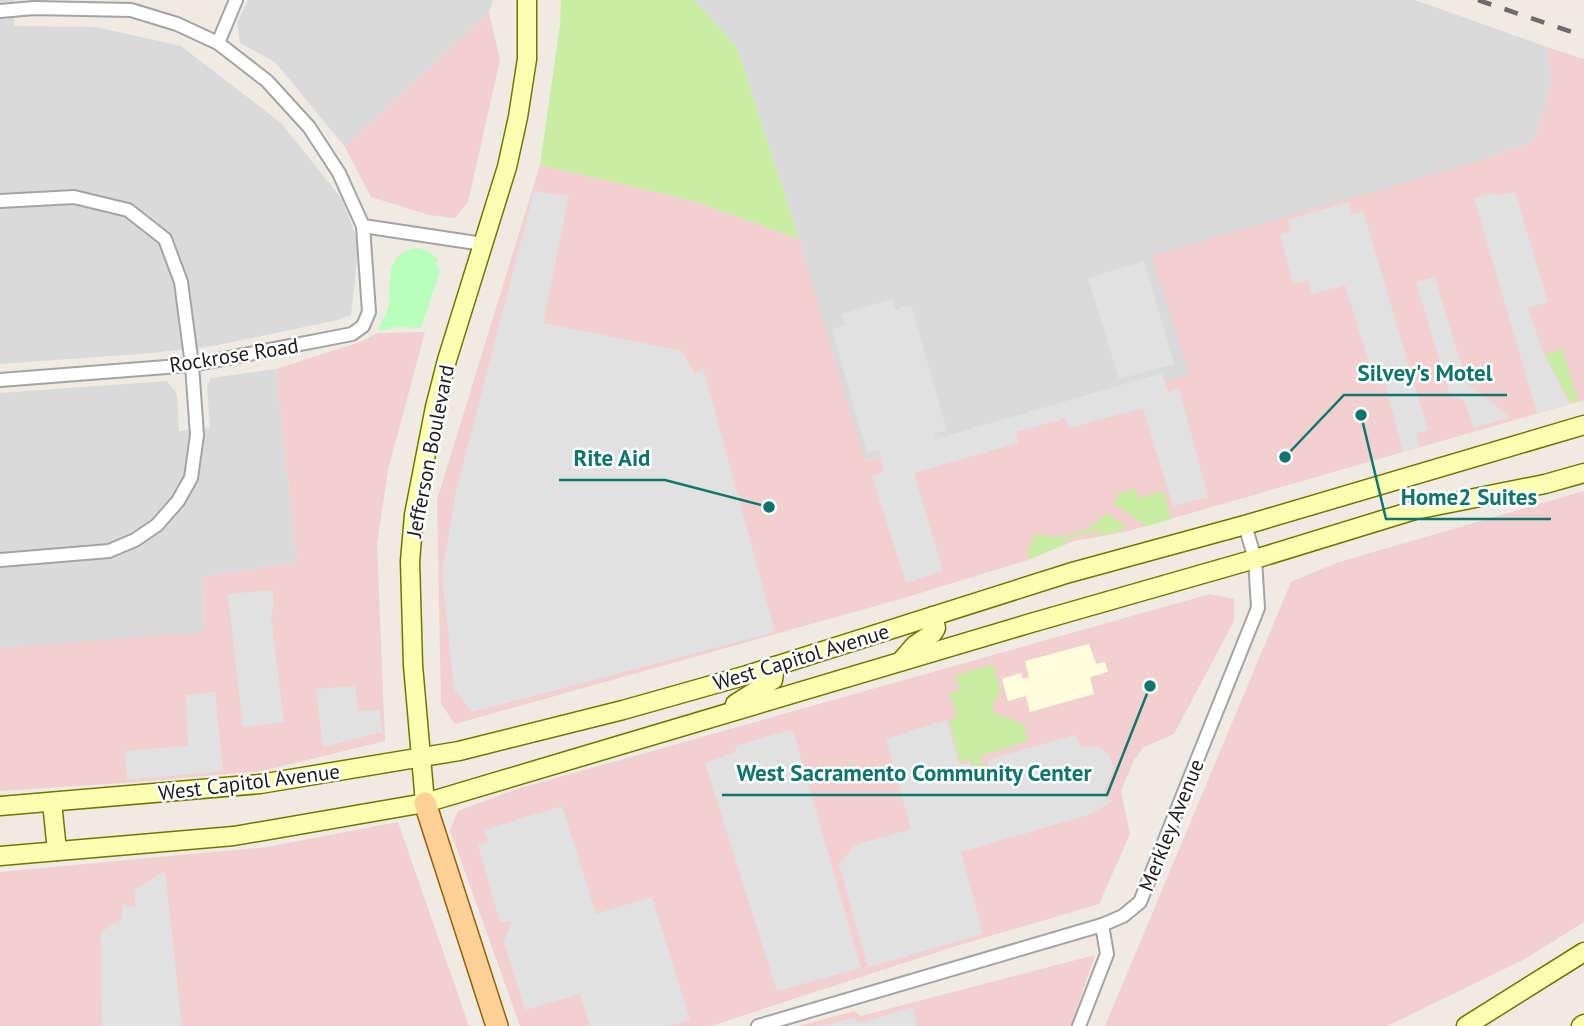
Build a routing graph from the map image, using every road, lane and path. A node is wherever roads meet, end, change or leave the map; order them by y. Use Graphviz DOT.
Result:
graph roads {
  1 [pos="236,0"];
  2 [pos="527,0"];
  3 [pos="34,4"];
  4 [pos="0,10"];
  5 [pos="218,43"];
  6 [pos="0,201"];
  7 [pos="363,226"];
  8 [pos="483,244"];
  9 [pos="192,365"];
  10 [pos="0,380"];
  11 [pos="1584,425"];
  12 [pos="1584,473"];
  13 [pos="1245,525"];
  14 [pos="1255,559"];
  15 [pos="0,560"];
  16 [pos="933,616"];
  17 [pos="901,661"];
  18 [pos="775,666"];
  19 [pos="718,715"];
  20 [pos="421,757"];
  21 [pos="52,802"];
  22 [pos="425,803"];
  23 [pos="0,806"];
  24 [pos="57,851"];
  25 [pos="0,856"];
  26 [pos="1102,925"];
  27 [pos="1584,952"];
  28 [pos="498,1026"];
  29 [pos="758,1026"];
  30 [pos="1079,1026"];
  31 [pos="1466,1026"];
  1 -- 5 [label="street"];
  2 -- 8 [label="main road, Jefferson Boulevard"];
  3 -- 4 [label="street"];
  3 -- 5 [label="street"];
  5 -- 7 [label="street"];
  6 -- 9 [label="street"];
  7 -- 8 [label="street"];
  7 -- 9 [label="street, Rockrose Road"];
  8 -- 20 [label="main road, Jefferson Boulevard"];
  9 -- 10 [label="street, Rockrose Road"];
  9 -- 15 [label="street"];
  11 -- 13 [label="main road, West Capitol Avenue"];
  12 -- 14 [label="main road, West Capitol Avenue"];
  13 -- 14 [label="street, Merkley Avenue"];
  13 -- 16 [label="main road, West Capitol Avenue"];
  14 -- 17 [label="main road, West Capitol Avenue"];
  14 -- 26 [label="street, Merkley Avenue"];
  16 -- 17 [label="main road"];
  16 -- 18 [label="main road, West Capitol Avenue"];
  17 -- 19 [label="main road, West Capitol Avenue"];
  18 -- 19 [label="main road"];
  18 -- 20 [label="main road, West Capitol Avenue"];
  19 -- 22 [label="main road, West Capitol Avenue"];
  20 -- 21 [label="main road, West Capitol Avenue"];
  20 -- 22 [label="main road, Jefferson Boulevard"];
  21 -- 23 [label="main road, West Capitol Avenue"];
  21 -- 24 [label="main road"];
  22 -- 24 [label="main road, West Capitol Avenue"];
  22 -- 28 [label="main road, Jefferson Boulevard"];
  24 -- 25 [label="main road, West Capitol Avenue"];
  26 -- 29 [label="street, Merkley Avenue"];
  26 -- 30 [label="street"];
  27 -- 31 [label="main road"];
}
